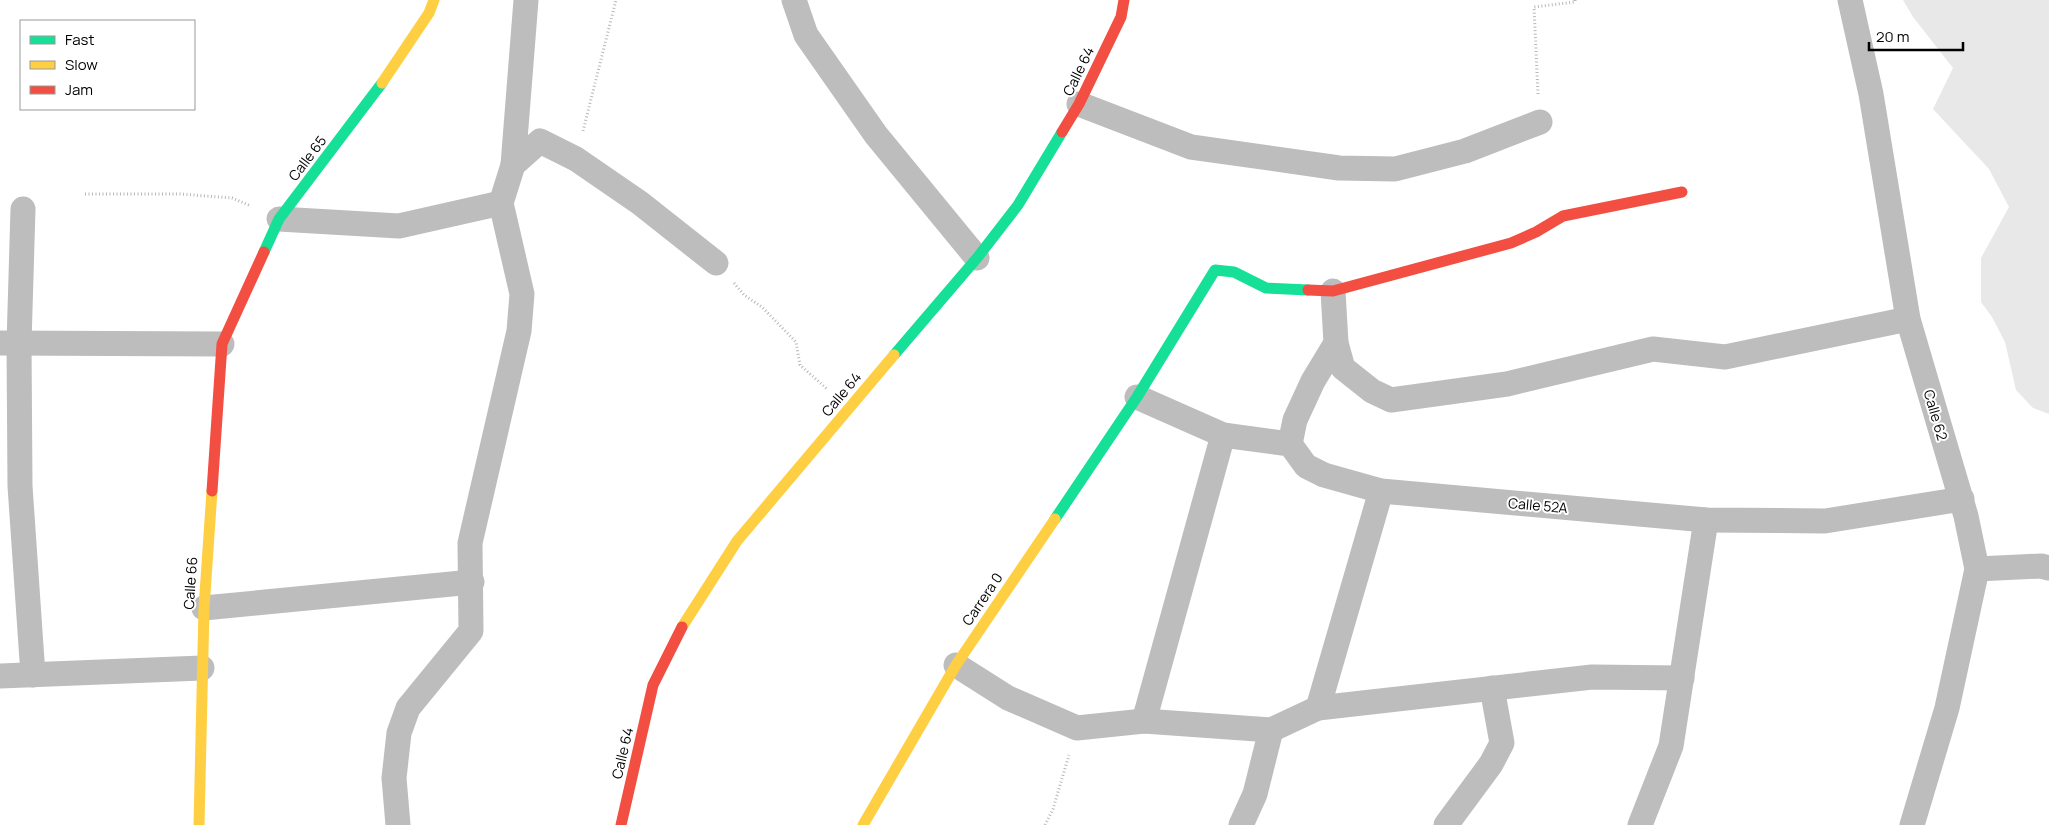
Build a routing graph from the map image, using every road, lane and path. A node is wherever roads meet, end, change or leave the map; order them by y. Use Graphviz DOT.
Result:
graph roads {
  1 [pos="434,0"];
  2 [pos="526,0"];
  3 [pos="616,0"];
  4 [pos="794,0"];
  5 [pos="1575,0"];
  6 [pos="1850,0"];
  7 [pos="1118,6"];
  8 [pos="1079,104"];
  9 [pos="1540,122"];
  10 [pos="576,159"];
  11 [pos="513,164"];
  12 [pos="1682,192"];
  13 [pos="85,194"];
  14 [pos="501,203"];
  15 [pos="22,210"];
  16 [pos="279,219"];
  17 [pos="977,258"];
  18 [pos="716,263"];
  19 [pos="1333,291"];
  20 [pos="1908,319"];
  21 [pos="10,343"];
  22 [pos="1336,343"];
  23 [pos="222,344"];
  24 [pos="1137,397"];
  25 [pos="848,408"];
  26 [pos="1223,435"];
  27 [pos="1290,444"];
  28 [pos="1380,491"];
  29 [pos="1962,499"];
  30 [pos="1706,520"];
  31 [pos="2049,568"];
  32 [pos="1977,569"];
  33 [pos="472,582"];
  34 [pos="204,608"];
  35 [pos="956,665"];
  36 [pos="202,668"];
  37 [pos="0,676"];
  38 [pos="33,676"];
  39 [pos="1682,678"];
  40 [pos="1492,688"];
  41 [pos="1318,708"];
  42 [pos="1144,721"];
  43 [pos="1077,728"];
  44 [pos="1271,730"];
  45 [pos="199,825"];
  46 [pos="398,825"];
  47 [pos="621,825"];
  48 [pos="863,825"];
  49 [pos="1045,825"];
  50 [pos="1241,825"];
  51 [pos="1446,825"];
  52 [pos="1640,825"];
  53 [pos="1912,825"];
  1 -- 16 [label="street, Calle 65"];
  2 -- 11 [label="street"];
  3 -- 10 [label="path"];
  4 -- 17 [label="street"];
  5 -- 9 [label="path"];
  6 -- 20 [label="street, Calle 62"];
  7 -- 8 [label="street, Calle 64"];
  8 -- 9 [label="street"];
  8 -- 17 [label="street, Calle 64"];
  10 -- 11 [label="street"];
  10 -- 18 [label="street"];
  11 -- 14 [label="street"];
  12 -- 19 [label="street"];
  13 -- 16 [label="path"];
  14 -- 16 [label="street"];
  14 -- 33 [label="street"];
  15 -- 21 [label="street"];
  16 -- 23 [label="street, Calle 65"];
  17 -- 25 [label="street, Calle 64"];
  18 -- 25 [label="path"];
  19 -- 22 [label="street"];
  19 -- 24 [label="street, Carrera 0"];
  20 -- 22 [label="street"];
  20 -- 29 [label="street, Calle 62"];
  21 -- 23 [label="street"];
  21 -- 38 [label="street"];
  22 -- 27 [label="street"];
  23 -- 34 [label="street, Calle 66"];
  24 -- 26 [label="street"];
  24 -- 35 [label="street, Carrera 0"];
  25 -- 47 [label="street, Calle 64"];
  26 -- 27 [label="street"];
  26 -- 42 [label="street"];
  27 -- 28 [label="street, Calle 52A"];
  28 -- 30 [label="street, Calle 52A"];
  28 -- 41 [label="street"];
  29 -- 30 [label="street, Calle 52A"];
  29 -- 32 [label="street, Calle 62"];
  30 -- 39 [label="street"];
  31 -- 32 [label="street"];
  32 -- 53 [label="street, Calle 62"];
  33 -- 34 [label="street"];
  33 -- 46 [label="street"];
  34 -- 36 [label="street, Calle 66"];
  35 -- 43 [label="street"];
  35 -- 48 [label="street, Carrera 0"];
  36 -- 38 [label="street"];
  36 -- 45 [label="street, Calle 66"];
  37 -- 38 [label="street"];
  39 -- 40 [label="street"];
  39 -- 52 [label="street"];
  40 -- 41 [label="street"];
  40 -- 51 [label="street"];
  41 -- 44 [label="street"];
  42 -- 43 [label="street"];
  42 -- 44 [label="street"];
  43 -- 49 [label="path"];
  44 -- 50 [label="street"];
}
